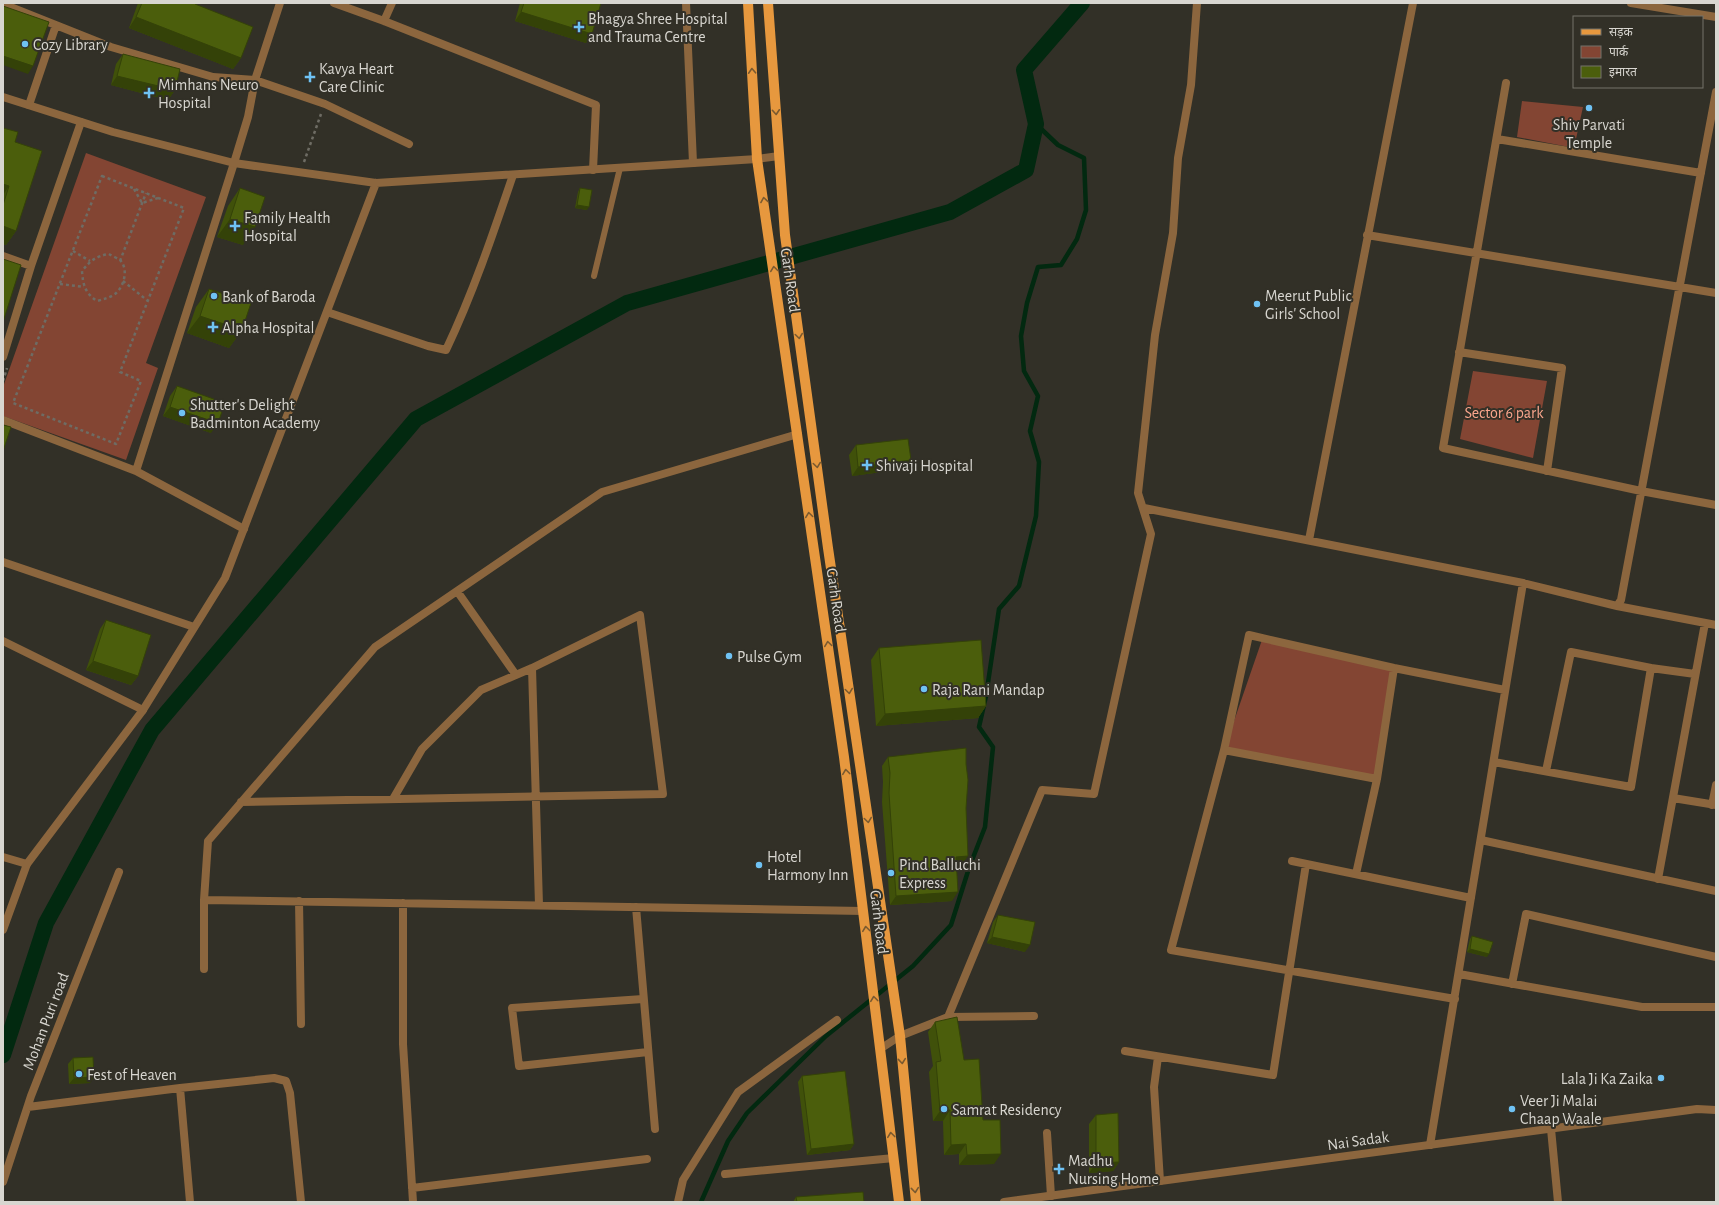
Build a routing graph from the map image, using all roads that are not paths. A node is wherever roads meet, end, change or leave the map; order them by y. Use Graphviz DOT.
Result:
graph roads {
  1 [pos="280,3"];
  2 [pos="334,3"];
  3 [pos="392,3"];
  4 [pos="686,3"];
  5 [pos="748,3"];
  6 [pos="768,3"];
  7 [pos="1197,3"];
  8 [pos="1413,3"];
  9 [pos="1631,3"];
  10 [pos="3,4"];
  11 [pos="1644,4"];
  12 [pos="1716,18"];
  13 [pos="384,20"];
  14 [pos="56,25"];
  15 [pos="254,80"];
  16 [pos="1506,83"];
  17 [pos="1716,92"];
  18 [pos="3,97"];
  19 [pos="29,105"];
  20 [pos="81,122"];
  21 [pos="1497,139"];
  22 [pos="409,144"];
  23 [pos="779,156"];
  24 [pos="757,159"];
  25 [pos="234,163"];
  26 [pos="693,163"];
  27 [pos="620,168"];
  28 [pos="593,170"];
  29 [pos="1701,173"];
  30 [pos="514,175"];
  31 [pos="376,183"];
  32 [pos="1367,235"];
  33 [pos="1476,253"];
  34 [pos="3,256"];
  35 [pos="31,266"];
  36 [pos="594,276"];
  37 [pos="1679,287"];
  38 [pos="1716,293"];
  39 [pos="327,312"];
  40 [pos="1460,352"];
  41 [pos="3,357"];
  42 [pos="3,420"];
  43 [pos="798,434"];
  44 [pos="136,471"];
  45 [pos="1547,471"];
  46 [pos="1641,491"];
  47 [pos="1716,505"];
  48 [pos="1144,508"];
  49 [pos="244,529"];
  50 [pos="1309,540"];
  51 [pos="828,548"];
  52 [pos="815,551"];
  53 [pos="3,562"];
  54 [pos="1523,583"];
  55 [pos="457,591"];
  56 [pos="1617,606"];
  57 [pos="1705,623"];
  58 [pos="1716,625"];
  59 [pos="194,627"];
  60 [pos="3,641"];
  61 [pos="532,668"];
  62 [pos="1394,668"];
  63 [pos="1651,668"];
  64 [pos="1696,674"];
  65 [pos="516,675"];
  66 [pos="1506,690"];
  67 [pos="143,710"];
  68 [pos="1224,750"];
  69 [pos="1494,762"];
  70 [pos="1546,771"];
  71 [pos="1377,779"];
  72 [pos="1716,785"];
  73 [pos="864,792"];
  74 [pos="849,794"];
  75 [pos="536,796"];
  76 [pos="1673,798"];
  77 [pos="393,799"];
  78 [pos="241,802"];
  79 [pos="1714,805"];
  80 [pos="1481,840"];
  81 [pos="3,857"];
  82 [pos="1292,861"];
  83 [pos="27,864"];
  84 [pos="1306,864"];
  85 [pos="119,872"];
  86 [pos="1356,874"];
  87 [pos="1658,879"];
  88 [pos="1716,891"];
  89 [pos="1471,898"];
  90 [pos="204,900"];
  91 [pos="299,901"];
  92 [pos="403,903"];
  93 [pos="539,906"];
  94 [pos="636,907"];
  95 [pos="881,910"];
  96 [pos="863,911"];
  97 [pos="3,930"];
  98 [pos="1716,957"];
  99 [pos="204,969"];
  100 [pos="1288,970"];
  101 [pos="1459,974"];
  102 [pos="1512,984"];
  103 [pos="643,999"];
  104 [pos="1455,999"];
  105 [pos="1716,1007"];
  106 [pos="1034,1016"];
  107 [pos="948,1017"];
  108 [pos="837,1020"];
  109 [pos="301,1024"];
  110 [pos="900,1036"];
  111 [pos="880,1049"];
  112 [pos="1125,1051"];
  113 [pos="648,1052"];
  114 [pos="1158,1057"];
  115 [pos="180,1088"];
  116 [pos="28,1107"];
  117 [pos="1716,1110"];
  118 [pos="655,1129"];
  119 [pos="1551,1129"];
  120 [pos="1047,1133"];
  121 [pos="1430,1145"];
  122 [pos="894,1158"];
  123 [pos="647,1159"];
  124 [pos="725,1174"];
  125 [pos="1160,1181"];
  126 [pos="3,1182"];
  127 [pos="412,1188"];
  128 [pos="1051,1196"];
  129 [pos="190,1202"];
  130 [pos="300,1202"];
  131 [pos="413,1202"];
  132 [pos="678,1202"];
  133 [pos="899,1202"];
  134 [pos="916,1202"];
  135 [pos="1004,1202"];
  136 [pos="1558,1202"];
  1 -- 15 [label="street"];
  2 -- 13 [label="street"];
  3 -- 13 [label="street"];
  4 -- 26 [label="street"];
  24 -- 5 [label="main road, Garh Road, one-way"];
  6 -- 23 [label="main road, Garh Road, one-way"];
  7 -- 48 [label="street"];
  8 -- 32 [label="street"];
  9 -- 11 [label="street"];
  10 -- 14 [label="street"];
  11 -- 12 [label="street"];
  13 -- 28 [label="street"];
  14 -- 15 [label="street"];
  14 -- 19 [label="street"];
  15 -- 22 [label="street"];
  15 -- 25 [label="street"];
  16 -- 21 [label="street"];
  17 -- 29 [label="street"];
  18 -- 19 [label="street"];
  19 -- 20 [label="street"];
  20 -- 25 [label="street"];
  20 -- 35 [label="street"];
  21 -- 29 [label="street"];
  21 -- 33 [label="street"];
  23 -- 24 [label="street"];
  23 -- 51 [label="main road, Garh Road, one-way"];
  24 -- 26 [label="street"];
  43 -- 24 [label="main road, Garh Road, one-way"];
  25 -- 31 [label="street"];
  25 -- 44 [label="street"];
  26 -- 27 [label="street"];
  27 -- 28 [label="street"];
  27 -- 36 [label="lane"];
  28 -- 30 [label="street"];
  29 -- 37 [label="street"];
  30 -- 31 [label="street"];
  30 -- 39 [label="street"];
  31 -- 39 [label="street"];
  32 -- 33 [label="street"];
  32 -- 50 [label="street"];
  33 -- 37 [label="street"];
  33 -- 40 [label="street"];
  34 -- 35 [label="street"];
  35 -- 41 [label="street"];
  37 -- 38 [label="street"];
  37 -- 46 [label="street"];
  39 -- 49 [label="street"];
  40 -- 45 [label="street"];
  40 -- 45 [label="street"];
  42 -- 44 [label="street"];
  52 -- 43 [label="main road, Garh Road, one-way"];
  43 -- 55 [label="street"];
  44 -- 49 [label="street"];
  45 -- 46 [label="street"];
  46 -- 47 [label="street"];
  46 -- 56 [label="street"];
  48 -- 50 [label="street"];
  48 -- 107 [label="street"];
  49 -- 59 [label="street"];
  50 -- 54 [label="street"];
  51 -- 52 [label="main road"];
  51 -- 73 [label="main road, Garh Road, one-way"];
  74 -- 52 [label="main road, Garh Road, one-way"];
  53 -- 59 [label="street"];
  54 -- 56 [label="street"];
  54 -- 66 [label="street"];
  55 -- 65 [label="street"];
  55 -- 78 [label="street"];
  56 -- 57 [label="street"];
  57 -- 58 [label="street"];
  57 -- 64 [label="street"];
  59 -- 67 [label="street"];
  60 -- 67 [label="street"];
  61 -- 65 [label="street"];
  61 -- 75 [label="street"];
  61 -- 75 [label="street"];
  62 -- 66 [label="street"];
  62 -- 68 [label="street"];
  62 -- 71 [label="street"];
  63 -- 64 [label="street"];
  63 -- 70 [label="street"];
  63 -- 70 [label="street"];
  64 -- 76 [label="street"];
  65 -- 77 [label="street"];
  66 -- 69 [label="street"];
  67 -- 83 [label="street"];
  68 -- 71 [label="street"];
  68 -- 100 [label="street"];
  69 -- 70 [label="street"];
  69 -- 80 [label="street"];
  71 -- 86 [label="street"];
  72 -- 79 [label="street"];
  73 -- 74 [label="main road"];
  73 -- 95 [label="main road, Garh Road, one-way"];
  74 -- 96 [label="main road, Garh Road"];
  75 -- 77 [label="street"];
  75 -- 93 [label="street"];
  76 -- 79 [label="street"];
  76 -- 87 [label="street"];
  77 -- 78 [label="street"];
  78 -- 90 [label="street"];
  80 -- 87 [label="street"];
  80 -- 89 [label="street"];
  81 -- 83 [label="street"];
  82 -- 84 [label="street"];
  83 -- 97 [label="street"];
  84 -- 86 [label="street"];
  84 -- 100 [label="street"];
  85 -- 116 [label="street, Mohan Puri road"];
  86 -- 89 [label="street"];
  87 -- 88 [label="street"];
  89 -- 101 [label="street"];
  90 -- 91 [label="street"];
  90 -- 99 [label="street"];
  91 -- 92 [label="street"];
  91 -- 109 [label="street"];
  92 -- 93 [label="street"];
  92 -- 127 [label="street"];
  93 -- 94 [label="street"];
  94 -- 96 [label="street"];
  94 -- 103 [label="street"];
  95 -- 96 [label="main road"];
  95 -- 110 [label="main road, Garh Road"];
  111 -- 96 [label="main road, Garh Road, one-way"];
  98 -- 102 [label="street"];
  100 -- 104 [label="street"];
  100 -- 114 [label="street"];
  101 -- 102 [label="street"];
  101 -- 104 [label="street"];
  102 -- 105 [label="street"];
  103 -- 113 [label="street"];
  103 -- 113 [label="street"];
  104 -- 121 [label="street"];
  106 -- 107 [label="street"];
  107 -- 110 [label="street"];
  108 -- 132 [label="street"];
  110 -- 111 [label="street"];
  110 -- 134 [label="main road, Garh Road, one-way"];
  122 -- 111 [label="main road, Garh Road, one-way"];
  112 -- 114 [label="street"];
  113 -- 118 [label="street"];
  114 -- 125 [label="street"];
  115 -- 116 [label="street"];
  115 -- 129 [label="street"];
  115 -- 130 [label="street"];
  116 -- 126 [label="street, Mohan Puri road"];
  117 -- 119 [label="street, Nai Sadak"];
  119 -- 121 [label="street, Nai Sadak"];
  119 -- 136 [label="street"];
  120 -- 128 [label="street"];
  121 -- 125 [label="street, Nai Sadak"];
  122 -- 124 [label="street"];
  122 -- 133 [label="main road, Garh Road"];
  123 -- 127 [label="street"];
  125 -- 128 [label="street, Nai Sadak"];
  127 -- 131 [label="street"];
  128 -- 135 [label="street, Nai Sadak"];
}
